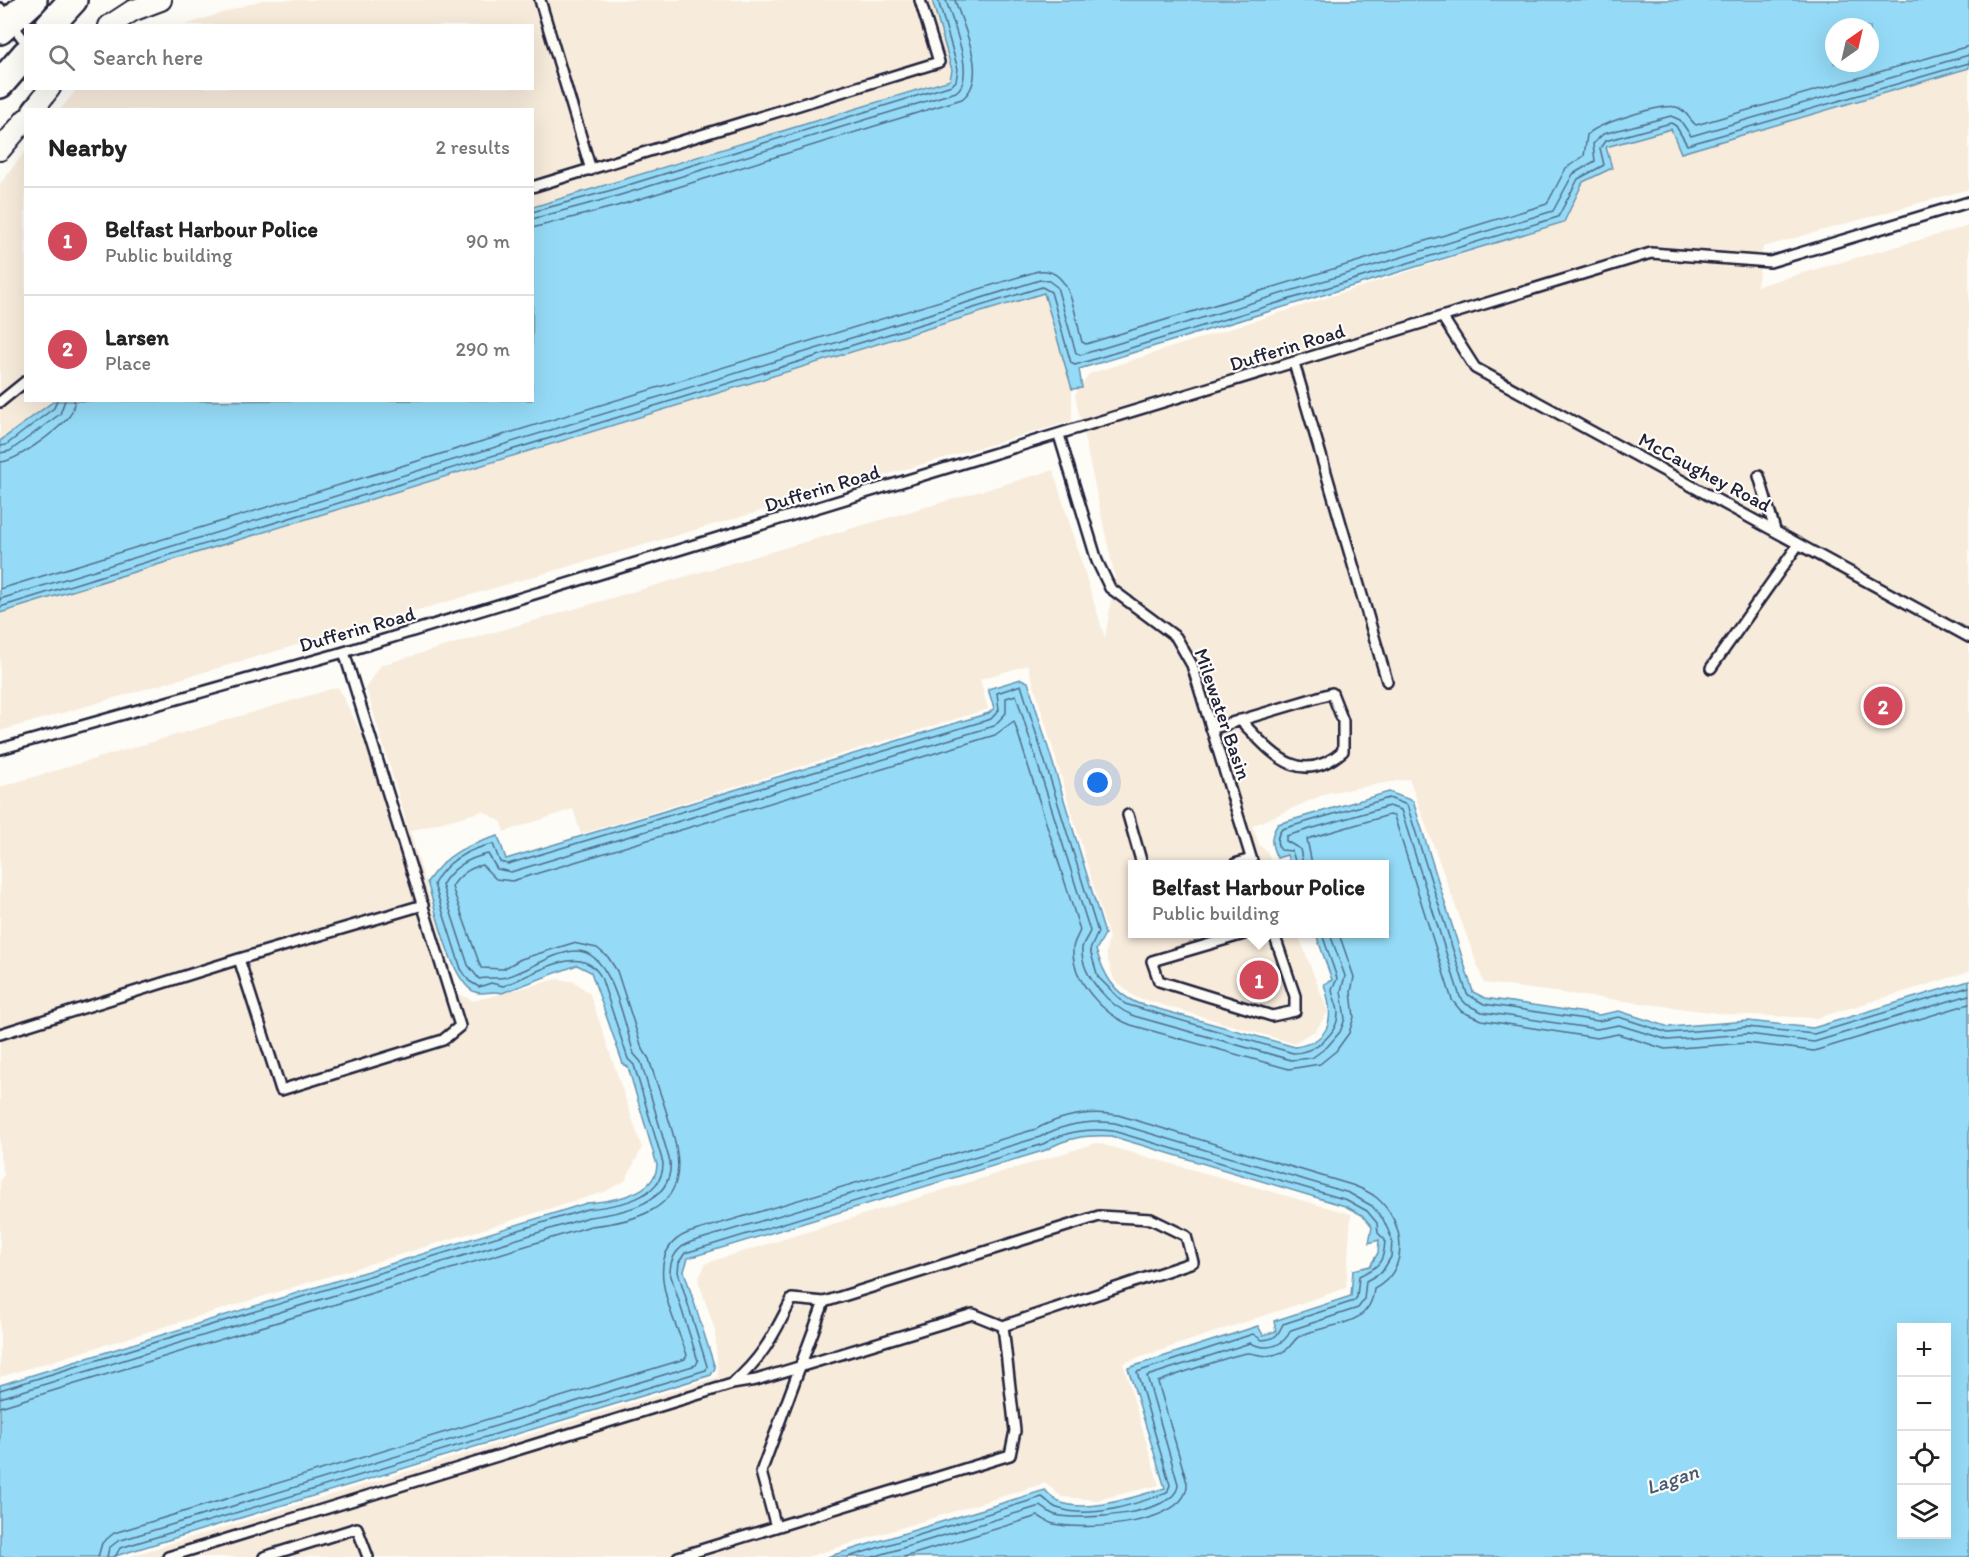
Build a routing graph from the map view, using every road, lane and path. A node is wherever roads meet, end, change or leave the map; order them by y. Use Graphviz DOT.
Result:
graph roads {
  1 [pos="33,0"];
  2 [pos="73,0"];
  3 [pos="161,0"];
  4 [pos="540,0"];
  5 [pos="920,0"];
  6 [pos="3,20"];
  7 [pos="51,24"];
  8 [pos="112,24"];
  9 [pos="24,41"];
  10 [pos="24,56"];
  11 [pos="0,84"];
  12 [pos="48,90"];
  13 [pos="35,108"];
  14 [pos="24,121"];
  15 [pos="0,150"];
  16 [pos="591,170"];
  17 [pos="534,186"];
  18 [pos="1969,202"];
  19 [pos="1443,318"];
  20 [pos="1294,363"];
  21 [pos="24,383"];
  22 [pos="0,402"];
  23 [pos="1059,435"];
  24 [pos="1759,476"];
  25 [pos="1775,530"];
  26 [pos="1798,545"];
  27 [pos="1969,637"];
  28 [pos="344,652"];
  29 [pos="1711,668"];
  30 [pos="1387,681"];
  31 [pos="1240,720"];
  32 [pos="1211,729"];
  33 [pos="0,749"];
  34 [pos="1128,815"];
  35 [pos="1141,860"];
  36 [pos="1251,860"];
  37 [pos="423,905"];
  38 [pos="1228,938"];
  39 [pos="1276,938"];
  40 [pos="239,959"];
  41 [pos="0,1034"];
  42 [pos="824,1302"];
  43 [pos="1003,1326"];
  44 [pos="802,1365"];
  45 [pos="732,1384"];
  46 [pos="776,1527"];
  47 [pos="168,1557"];
  48 [pos="264,1557"];
  49 [pos="368,1557"];
  50 [pos="678,1557"];
  1 -- 6 [label="street"];
  2 -- 7 [label="street"];
  3 -- 8 [label="street"];
  4 -- 16 [label="lane"];
  5 -- 16 [label="lane"];
  6 -- 9 [label="lane"];
  10 -- 11 [label="street"];
  12 -- 13 [label="street"];
  14 -- 15 [label="street"];
  16 -- 17 [label="lane"];
  18 -- 19 [label="lane, Dufferin Road"];
  19 -- 20 [label="lane, Dufferin Road"];
  19 -- 25 [label="lane, McCaughey Road"];
  20 -- 23 [label="lane, Dufferin Road"];
  20 -- 30 [label="lane"];
  21 -- 22 [label="lane"];
  23 -- 28 [label="lane, Dufferin Road"];
  23 -- 32 [label="lane, Milewater Basin"];
  24 -- 25 [label="lane"];
  25 -- 26 [label="lane, McCaughey Road"];
  26 -- 27 [label="lane, McCaughey Road"];
  26 -- 29 [label="lane"];
  28 -- 33 [label="lane, Dufferin Road"];
  28 -- 37 [label="lane"];
  31 -- 31 [label="lane"];
  31 -- 32 [label="lane"];
  32 -- 36 [label="lane, Milewater Basin"];
  34 -- 35 [label="lane"];
  37 -- 40 [label="lane"];
  37 -- 40 [label="lane"];
  38 -- 39 [label="lane"];
  40 -- 41 [label="lane"];
  42 -- 43 [label="lane"];
  42 -- 44 [label="lane"];
  42 -- 45 [label="lane"];
  43 -- 44 [label="lane"];
  43 -- 46 [label="lane"];
  44 -- 45 [label="lane"];
  44 -- 46 [label="lane"];
  45 -- 47 [label="lane"];
  46 -- 50 [label="lane"];
  48 -- 49 [label="lane"];
}
